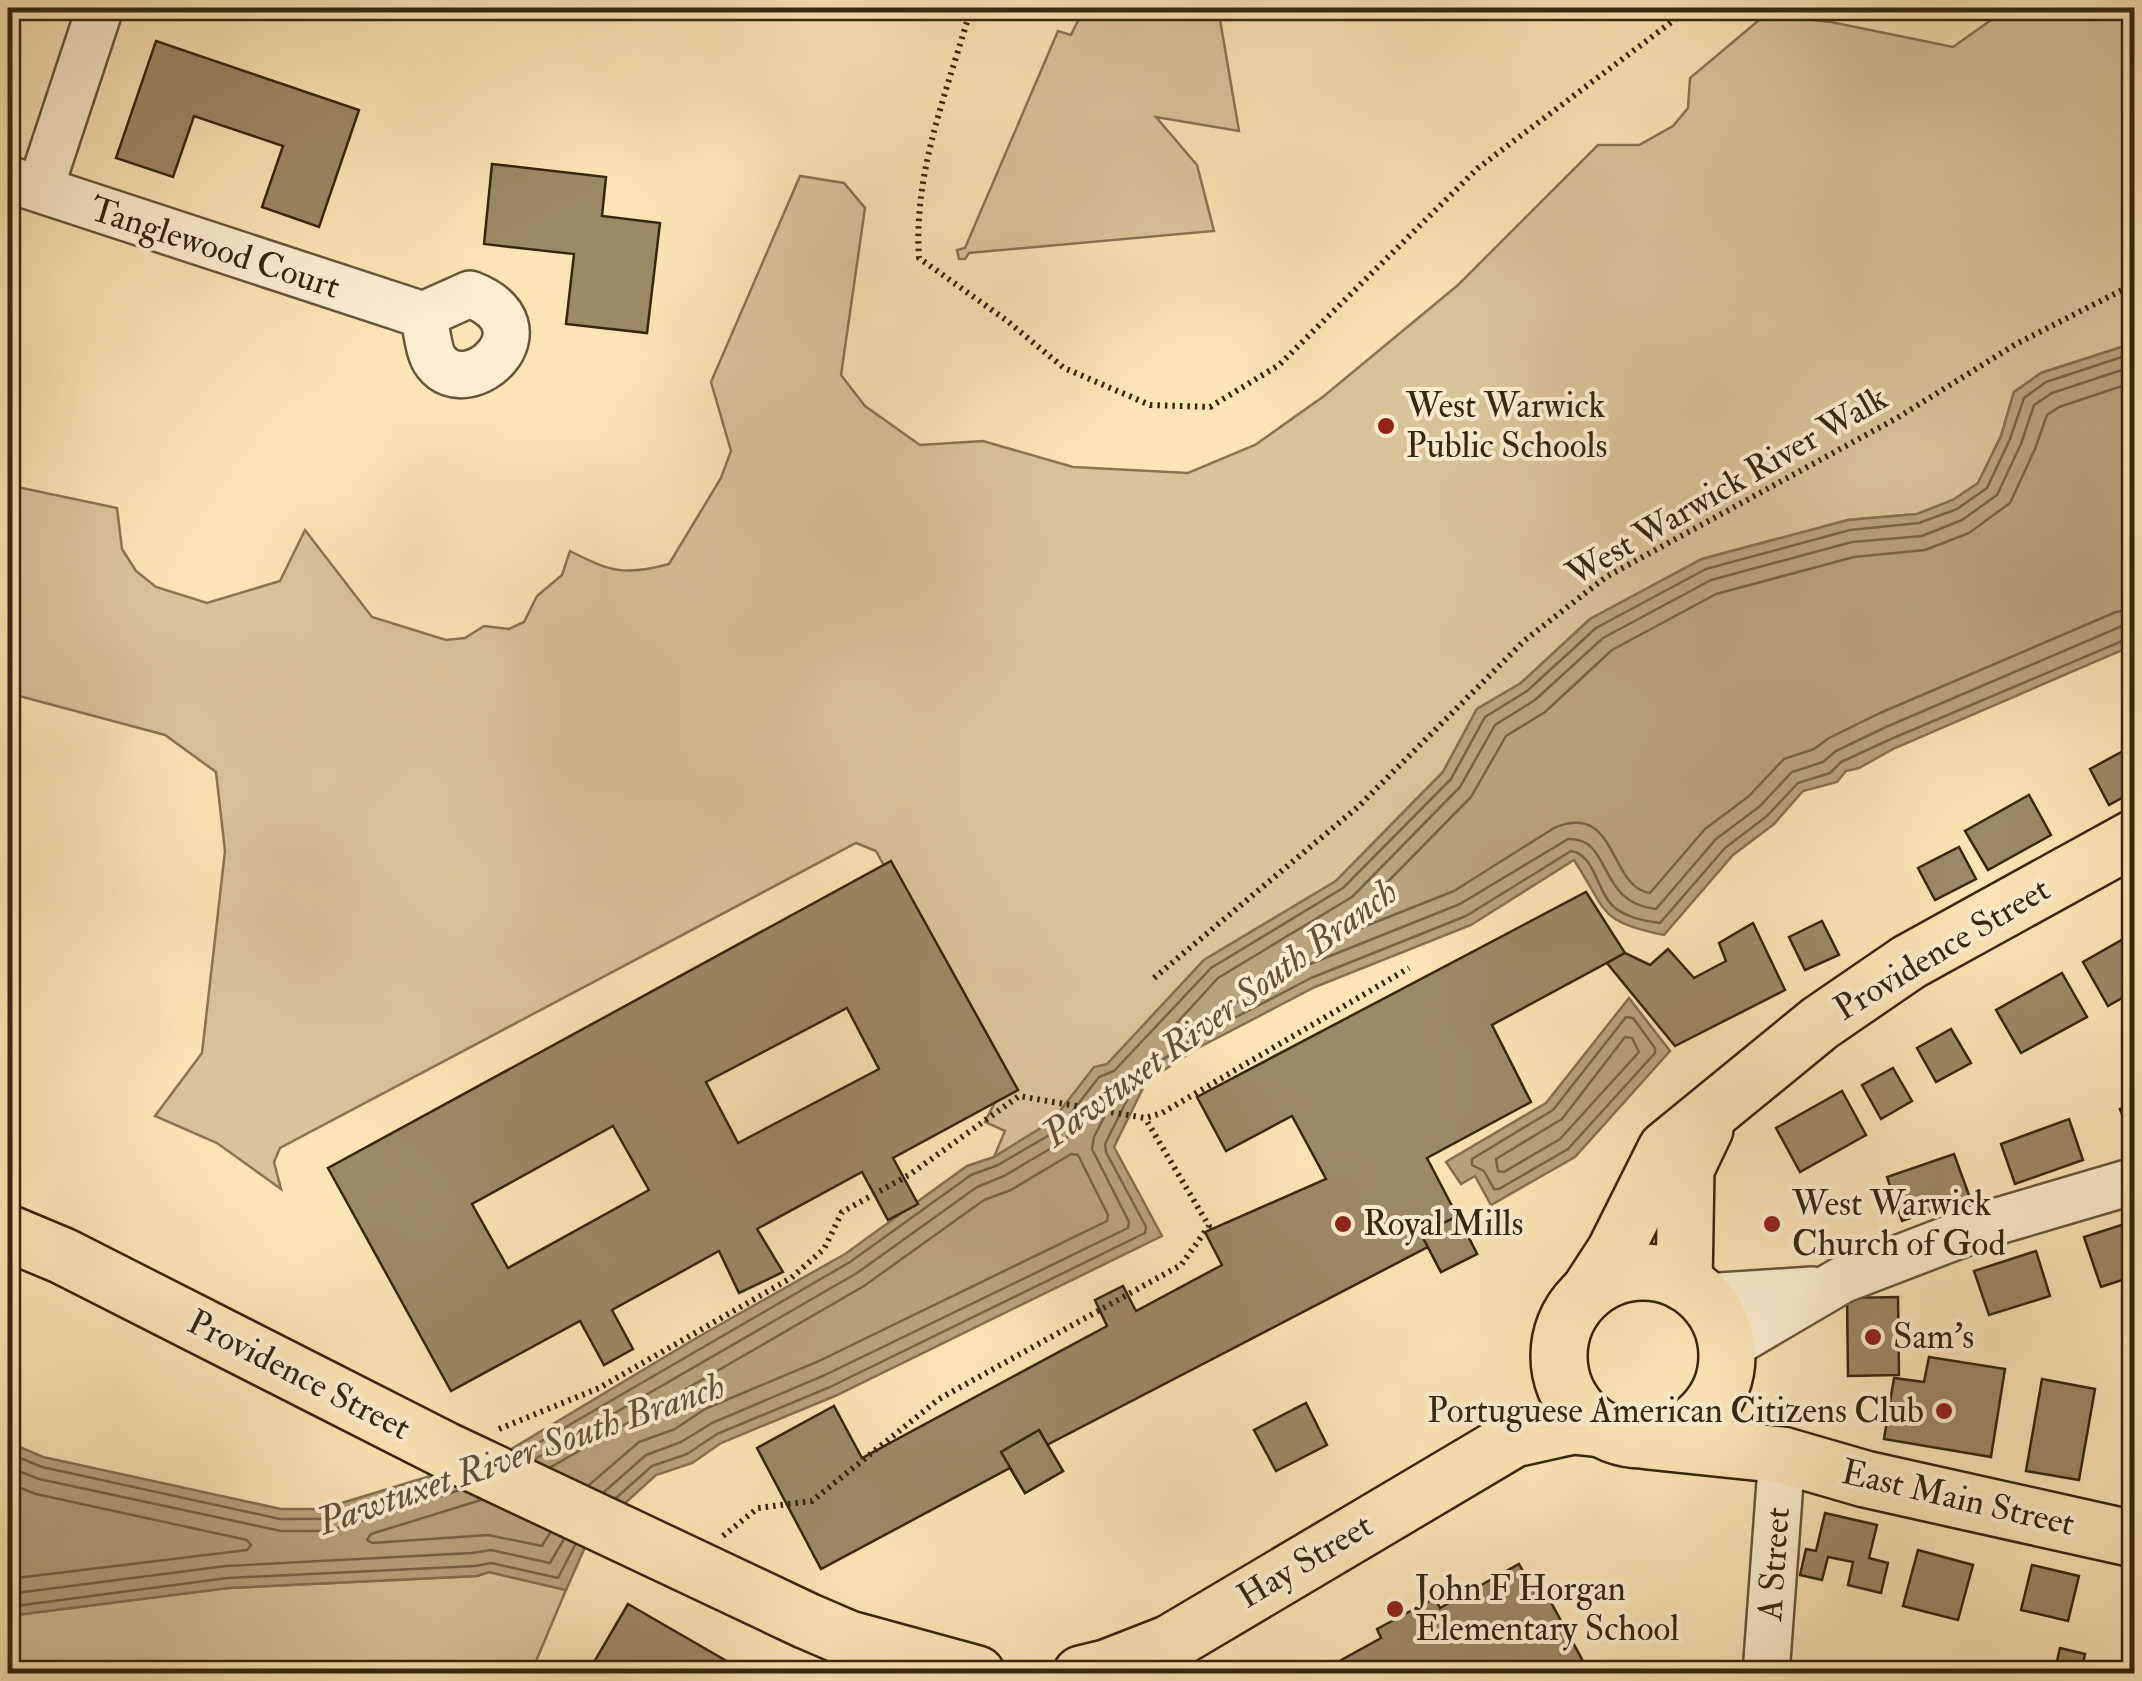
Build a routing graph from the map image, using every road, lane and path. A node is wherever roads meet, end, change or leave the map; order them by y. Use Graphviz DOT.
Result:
graph roads {
  1 [pos="100,8"];
  2 [pos="971,8"];
  3 [pos="1690,8"];
  4 [pos="24,184"];
  5 [pos="2134,284"];
  6 [pos="423,316"];
  7 [pos="2134,838"];
  8 [pos="1410,968"];
  9 [pos="1154,978"];
  10 [pos="1712,1113"];
  11 [pos="1144,1118"];
  12 [pos="2134,1182"];
  13 [pos="8,1234"];
  14 [pos="1824,1288"];
  15 [pos="1694,1290"];
  16 [pos="1589,1291"];
  17 [pos="1559,1351"];
  18 [pos="1727,1360"];
  19 [pos="1623,1435"];
  20 [pos="1514,1439"];
  21 [pos="448,1451"];
  22 [pos="1782,1455"];
  23 [pos="2134,1538"];
  24 [pos="668,1556"];
  25 [pos="1091,1673"];
  26 [pos="976,1674"];
  27 [pos="1081,1674"];
  28 [pos="1766,1674"];
  1 -- 4 [label="street"];
  2 -- 3 [label="path"];
  4 -- 6 [label="street, Tanglewood Court"];
  5 -- 9 [label="path, West Warwick River Walk"];
  7 -- 10 [label="main road, Providence Street"];
  8 -- 11 [label="path"];
  10 -- 15 [label="main road, Providence Street"];
  10 -- 16 [label="main road, Providence Street"];
  11 -- 21 [label="path"];
  11 -- 24 [label="path"];
  12 -- 14 [label="street"];
  13 -- 21 [label="main road, Providence Street"];
  14 -- 15 [label="street"];
  14 -- 18 [label="street"];
  15 -- 16 [label="main road"];
  15 -- 18 [label="main road"];
  16 -- 17 [label="main road"];
  17 -- 19 [label="main road"];
  17 -- 20 [label="main road"];
  18 -- 19 [label="main road"];
  18 -- 22 [label="main road, East Main Street"];
  19 -- 20 [label="main road, Hay Street"];
  19 -- 22 [label="main road, East Main Street"];
  20 -- 25 [label="main road, Hay Street"];
  21 -- 24 [label="main road, Providence Street"];
  22 -- 23 [label="main road, East Main Street"];
  22 -- 28 [label="street, A Street"];
  24 -- 26 [label="main road, Providence Street"];
  25 -- 27 [label="main road, Hay Street"];
}
